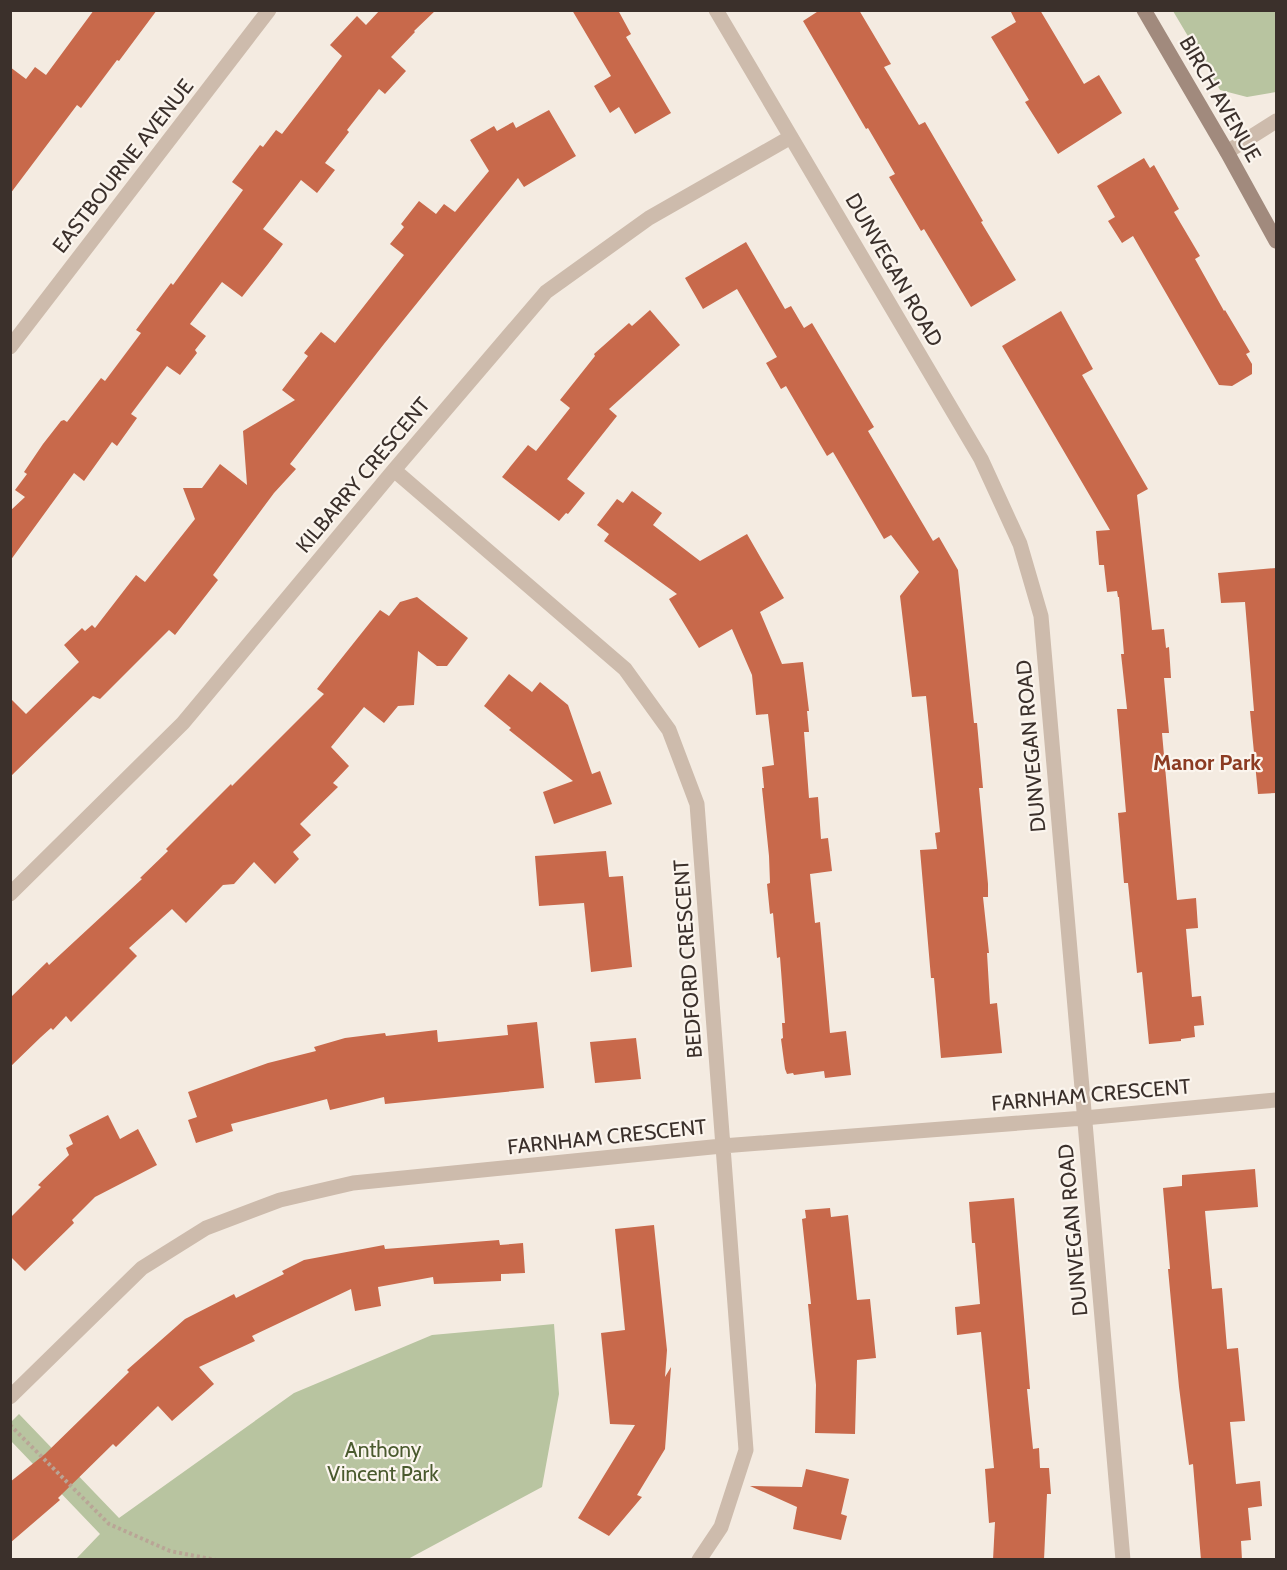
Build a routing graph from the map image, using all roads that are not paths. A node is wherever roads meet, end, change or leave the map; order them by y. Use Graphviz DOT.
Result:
graph roads {
  1 [pos="269,10"];
  2 [pos="716,10"];
  3 [pos="1144,10"];
  4 [pos="1276,122"];
  5 [pos="791,137"];
  6 [pos="1227,152"];
  7 [pos="1276,241"];
  8 [pos="10,347"];
  9 [pos="394,470"];
  10 [pos="10,894"];
  11 [pos="1276,1100"];
  12 [pos="1084,1118"];
  13 [pos="722,1146"];
  14 [pos="10,1397"];
  15 [pos="699,1560"];
  16 [pos="1123,1560"];
  1 -- 8 [label="street, EASTBOURNE AVENUE"];
  2 -- 5 [label="street, DUNVEGAN ROAD"];
  3 -- 6 [label="street, BIRCH AVENUE"];
  4 -- 6 [label="street"];
  5 -- 9 [label="street, KILBARRY CRESCENT"];
  5 -- 12 [label="street, DUNVEGAN ROAD"];
  6 -- 7 [label="street, BIRCH AVENUE"];
  9 -- 10 [label="street, KILBARRY CRESCENT"];
  9 -- 13 [label="street, BEDFORD CRESCENT"];
  11 -- 12 [label="street, FARNHAM CRESCENT"];
  12 -- 13 [label="street, FARNHAM CRESCENT"];
  12 -- 16 [label="street, DUNVEGAN ROAD"];
  13 -- 14 [label="street, FARNHAM CRESCENT"];
  13 -- 15 [label="street, BEDFORD CRESCENT"];
}
